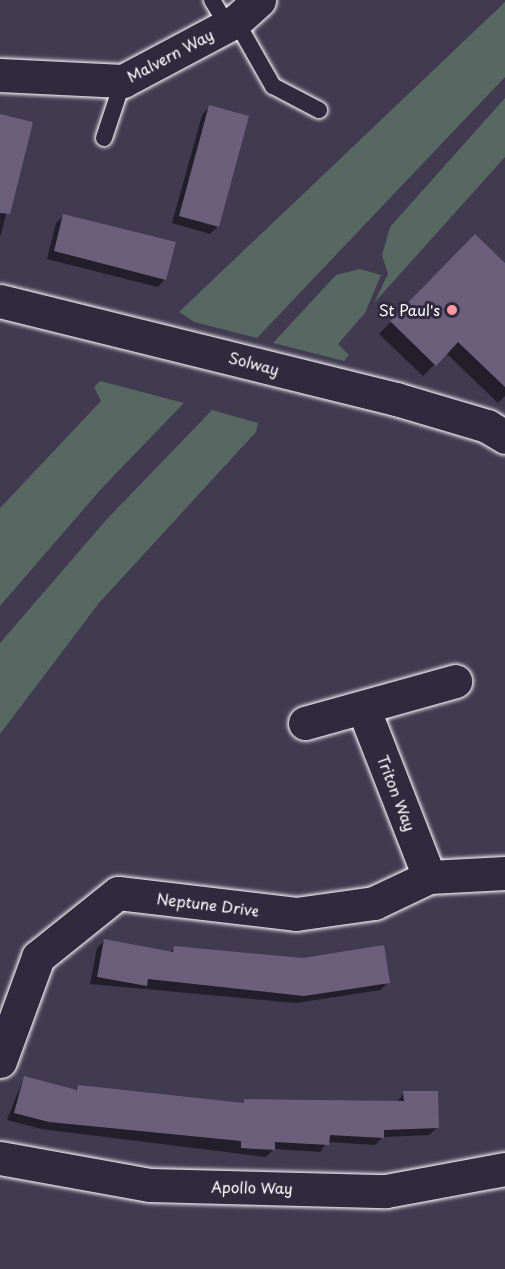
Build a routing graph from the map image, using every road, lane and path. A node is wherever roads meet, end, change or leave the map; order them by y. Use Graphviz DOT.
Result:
graph roads {
  1 [pos="233,11"];
  2 [pos="0,75"];
  3 [pos="123,81"];
  4 [pos="319,110"];
  5 [pos="104,138"];
  6 [pos="0,301"];
  7 [pos="505,437"];
  8 [pos="455,681"];
  9 [pos="364,710"];
  10 [pos="305,723"];
  11 [pos="505,873"];
  12 [pos="429,877"];
  13 [pos="0,1061"];
  14 [pos="0,1158"];
  15 [pos="505,1169"];
  1 -- 3 [label="street, Malvern Way"];
  1 -- 4 [label="lane"];
  2 -- 3 [label="street, Malvern Way"];
  3 -- 5 [label="lane"];
  6 -- 7 [label="street, Solway"];
  8 -- 9 [label="street"];
  9 -- 10 [label="street"];
  9 -- 12 [label="street, Triton Way"];
  11 -- 12 [label="street, Neptune Drive"];
  12 -- 13 [label="street, Neptune Drive"];
  14 -- 15 [label="street, Apollo Way"];
}
